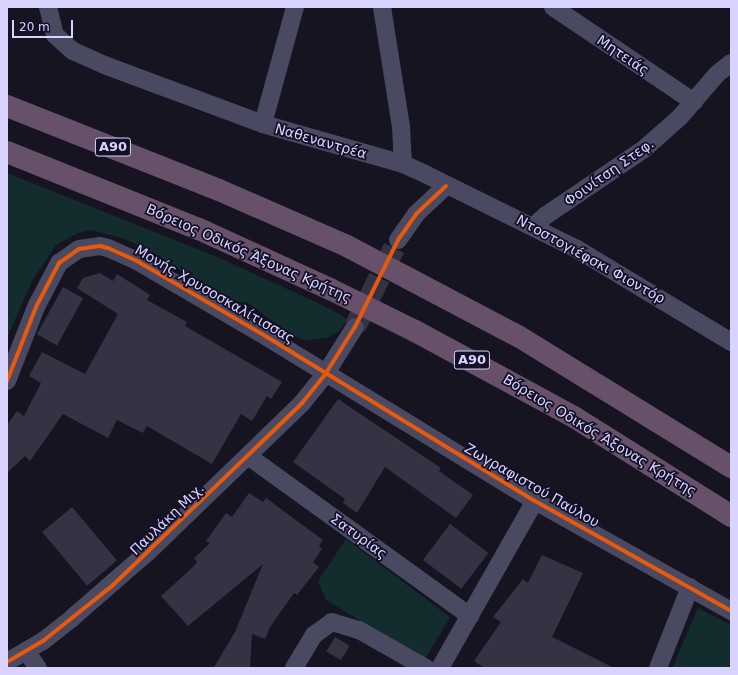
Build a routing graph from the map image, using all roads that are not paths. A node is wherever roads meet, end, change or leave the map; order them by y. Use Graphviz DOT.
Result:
graph roads {
  1 [pos="48,7"];
  2 [pos="295,7"];
  3 [pos="382,7"];
  4 [pos="553,7"];
  5 [pos="731,63"];
  6 [pos="694,102"];
  7 [pos="7,106"];
  8 [pos="263,124"];
  9 [pos="7,152"];
  10 [pos="403,164"];
  11 [pos="446,186"];
  12 [pos="534,226"];
  13 [pos="398,240"];
  14 [pos="355,327"];
  15 [pos="731,342"];
  16 [pos="326,373"];
  17 [pos="7,381"];
  18 [pos="248,456"];
  19 [pos="731,467"];
  20 [pos="535,501"];
  21 [pos="731,516"];
  22 [pos="690,587"];
  23 [pos="731,611"];
  24 [pos="470,616"];
  25 [pos="26,651"];
  26 [pos="7,662"];
  27 [pos="38,668"];
  28 [pos="294,668"];
  29 [pos="426,668"];
  30 [pos="440,668"];
  31 [pos="658,668"];
  1 -- 8 [label="street"];
  2 -- 8 [label="street, Ναθεναντρέα"];
  3 -- 10 [label="street"];
  4 -- 6 [label="street, Μητειάς"];
  5 -- 6 [label="street, Φοινίτση Στεφ."];
  6 -- 12 [label="street, Φοινίτση Στεφ."];
  7 -- 19 [label="highway, Α90"];
  8 -- 10 [label="street, Ναθεναντρέα"];
  9 -- 21 [label="highway, Βόρειος Οδικός Άξονας Κρήτης / Α90"];
  10 -- 11 [label="street, Ναθεναντρέα"];
  11 -- 12 [label="street, Ντοστογιέφσκι Φιοντόρ"];
  11 -- 13 [label="street"];
  12 -- 15 [label="street, Ντοστογιέφσκι Φιοντόρ"];
  14 -- 16 [label="street, Παυλάκη Μιχ."];
  16 -- 17 [label="street, Μονής Χρυσοσκαλίτισσας"];
  16 -- 18 [label="street, Παυλάκη Μιχ."];
  16 -- 20 [label="street, Ζωγραφιστού Παύλου"];
  18 -- 24 [label="street, Σατυρίας"];
  18 -- 25 [label="street, Παυλάκη Μιχ."];
  20 -- 22 [label="street, Ζωγραφιστού Παύλου"];
  20 -- 24 [label="street"];
  22 -- 23 [label="street, Ζωγραφιστού Παύλου"];
  22 -- 31 [label="street"];
  24 -- 30 [label="street"];
  25 -- 26 [label="street, Παυλάκη Μιχ."];
  25 -- 27 [label="street"];
  28 -- 29 [label="street"];
}
